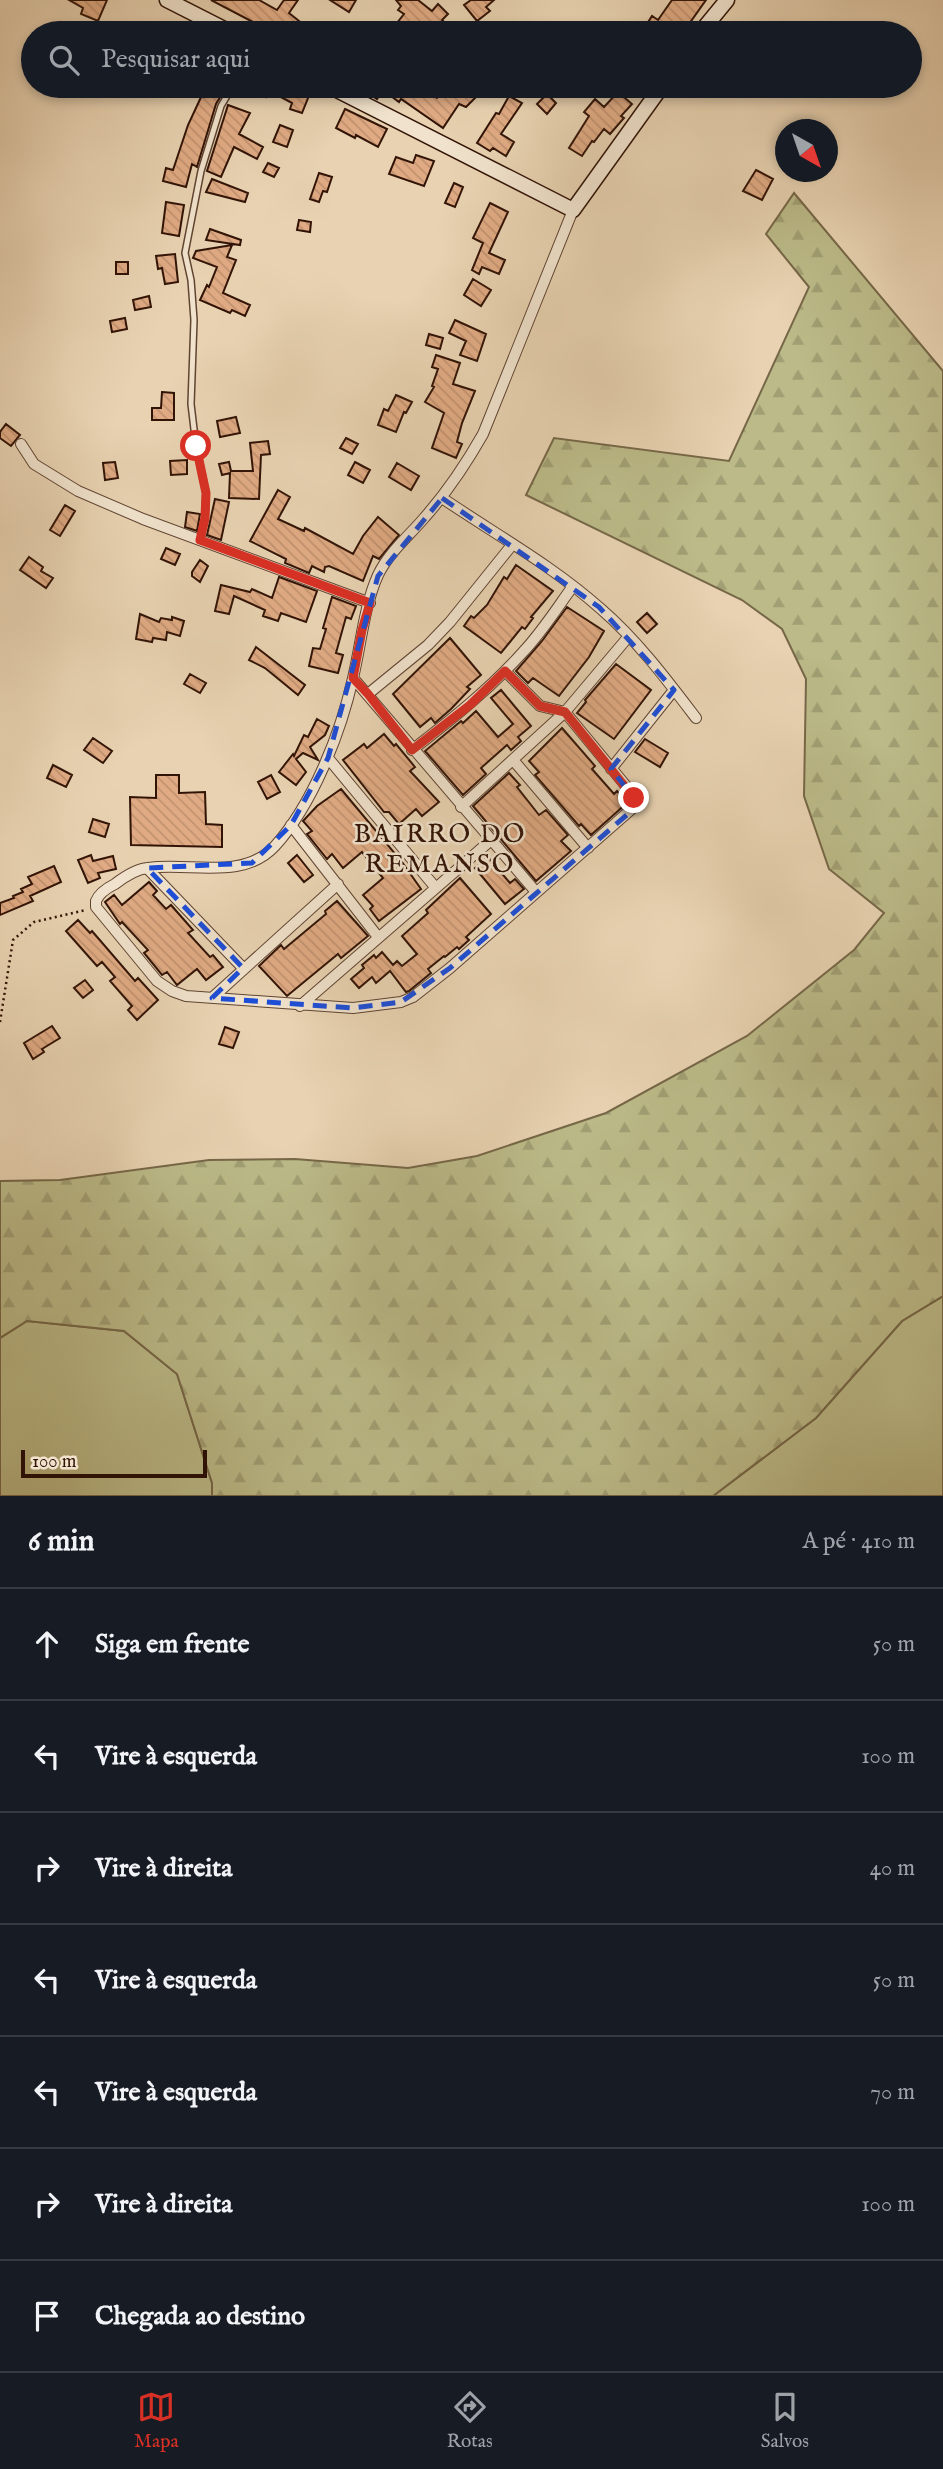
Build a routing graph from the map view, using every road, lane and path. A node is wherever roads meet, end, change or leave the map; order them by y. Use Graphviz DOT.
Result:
graph roads {
  1 [pos="167,0"];
  2 [pos="727,0"];
  3 [pos="208,21"];
  4 [pos="710,21"];
  5 [pos="226,98"];
  6 [pos="352,98"];
  7 [pos="653,98"];
  8 [pos="573,211"];
  9 [pos="21,444"];
  10 [pos="442,498"];
  11 [pos="200,540"];
  12 [pos="512,545"];
  13 [pos="573,586"];
  14 [pos="370,603"];
  15 [pos="629,636"];
  16 [pos="505,671"];
  17 [pos="353,678"];
  18 [pos="674,690"];
  19 [pos="368,694"];
  20 [pos="565,712"];
  21 [pos="696,718"];
  22 [pos="412,750"];
  23 [pos="328,758"];
  24 [pos="514,761"];
  25 [pos="611,769"];
  26 [pos="461,807"];
  27 [pos="291,825"];
  28 [pos="490,841"];
  29 [pos="588,848"];
  30 [pos="147,868"];
  31 [pos="338,884"];
  32 [pos="435,887"];
  33 [pos="536,892"];
  34 [pos="96,907"];
  35 [pos="378,937"];
  36 [pos="243,968"];
  37 [pos="212,998"];
  38 [pos="300,1006"];
  39 [pos="0,1022"];
  1 -- 3 [label="street"];
  2 -- 4 [label="street"];
  5 -- 11 [label="lane"];
  6 -- 8 [label="street"];
  7 -- 8 [label="street"];
  8 -- 10 [label="street"];
  9 -- 11 [label="street"];
  10 -- 12 [label="street"];
  10 -- 14 [label="street"];
  11 -- 14 [label="street"];
  12 -- 13 [label="street"];
  12 -- 19 [label="street"];
  13 -- 15 [label="street"];
  13 -- 16 [label="street"];
  14 -- 17 [label="street"];
  15 -- 18 [label="street"];
  15 -- 20 [label="street"];
  16 -- 20 [label="street"];
  16 -- 22 [label="street"];
  17 -- 19 [label="street"];
  17 -- 23 [label="street"];
  18 -- 21 [label="street"];
  18 -- 25 [label="street"];
  19 -- 22 [label="street"];
  20 -- 24 [label="street"];
  20 -- 25 [label="street"];
  22 -- 26 [label="street"];
  23 -- 27 [label="street"];
  23 -- 32 [label="street"];
  24 -- 26 [label="street"];
  24 -- 29 [label="street"];
  25 -- 29 [label="street"];
  26 -- 28 [label="street"];
  27 -- 30 [label="street"];
  27 -- 31 [label="street"];
  28 -- 32 [label="street"];
  28 -- 33 [label="street"];
  29 -- 33 [label="street"];
  30 -- 34 [label="street"];
  30 -- 36 [label="street"];
  31 -- 35 [label="street"];
  31 -- 36 [label="street"];
  32 -- 35 [label="street"];
  33 -- 38 [label="street"];
  34 -- 37 [label="street"];
  34 -- 39 [label="path"];
  35 -- 38 [label="street"];
  36 -- 37 [label="street"];
  37 -- 38 [label="street"];
}
